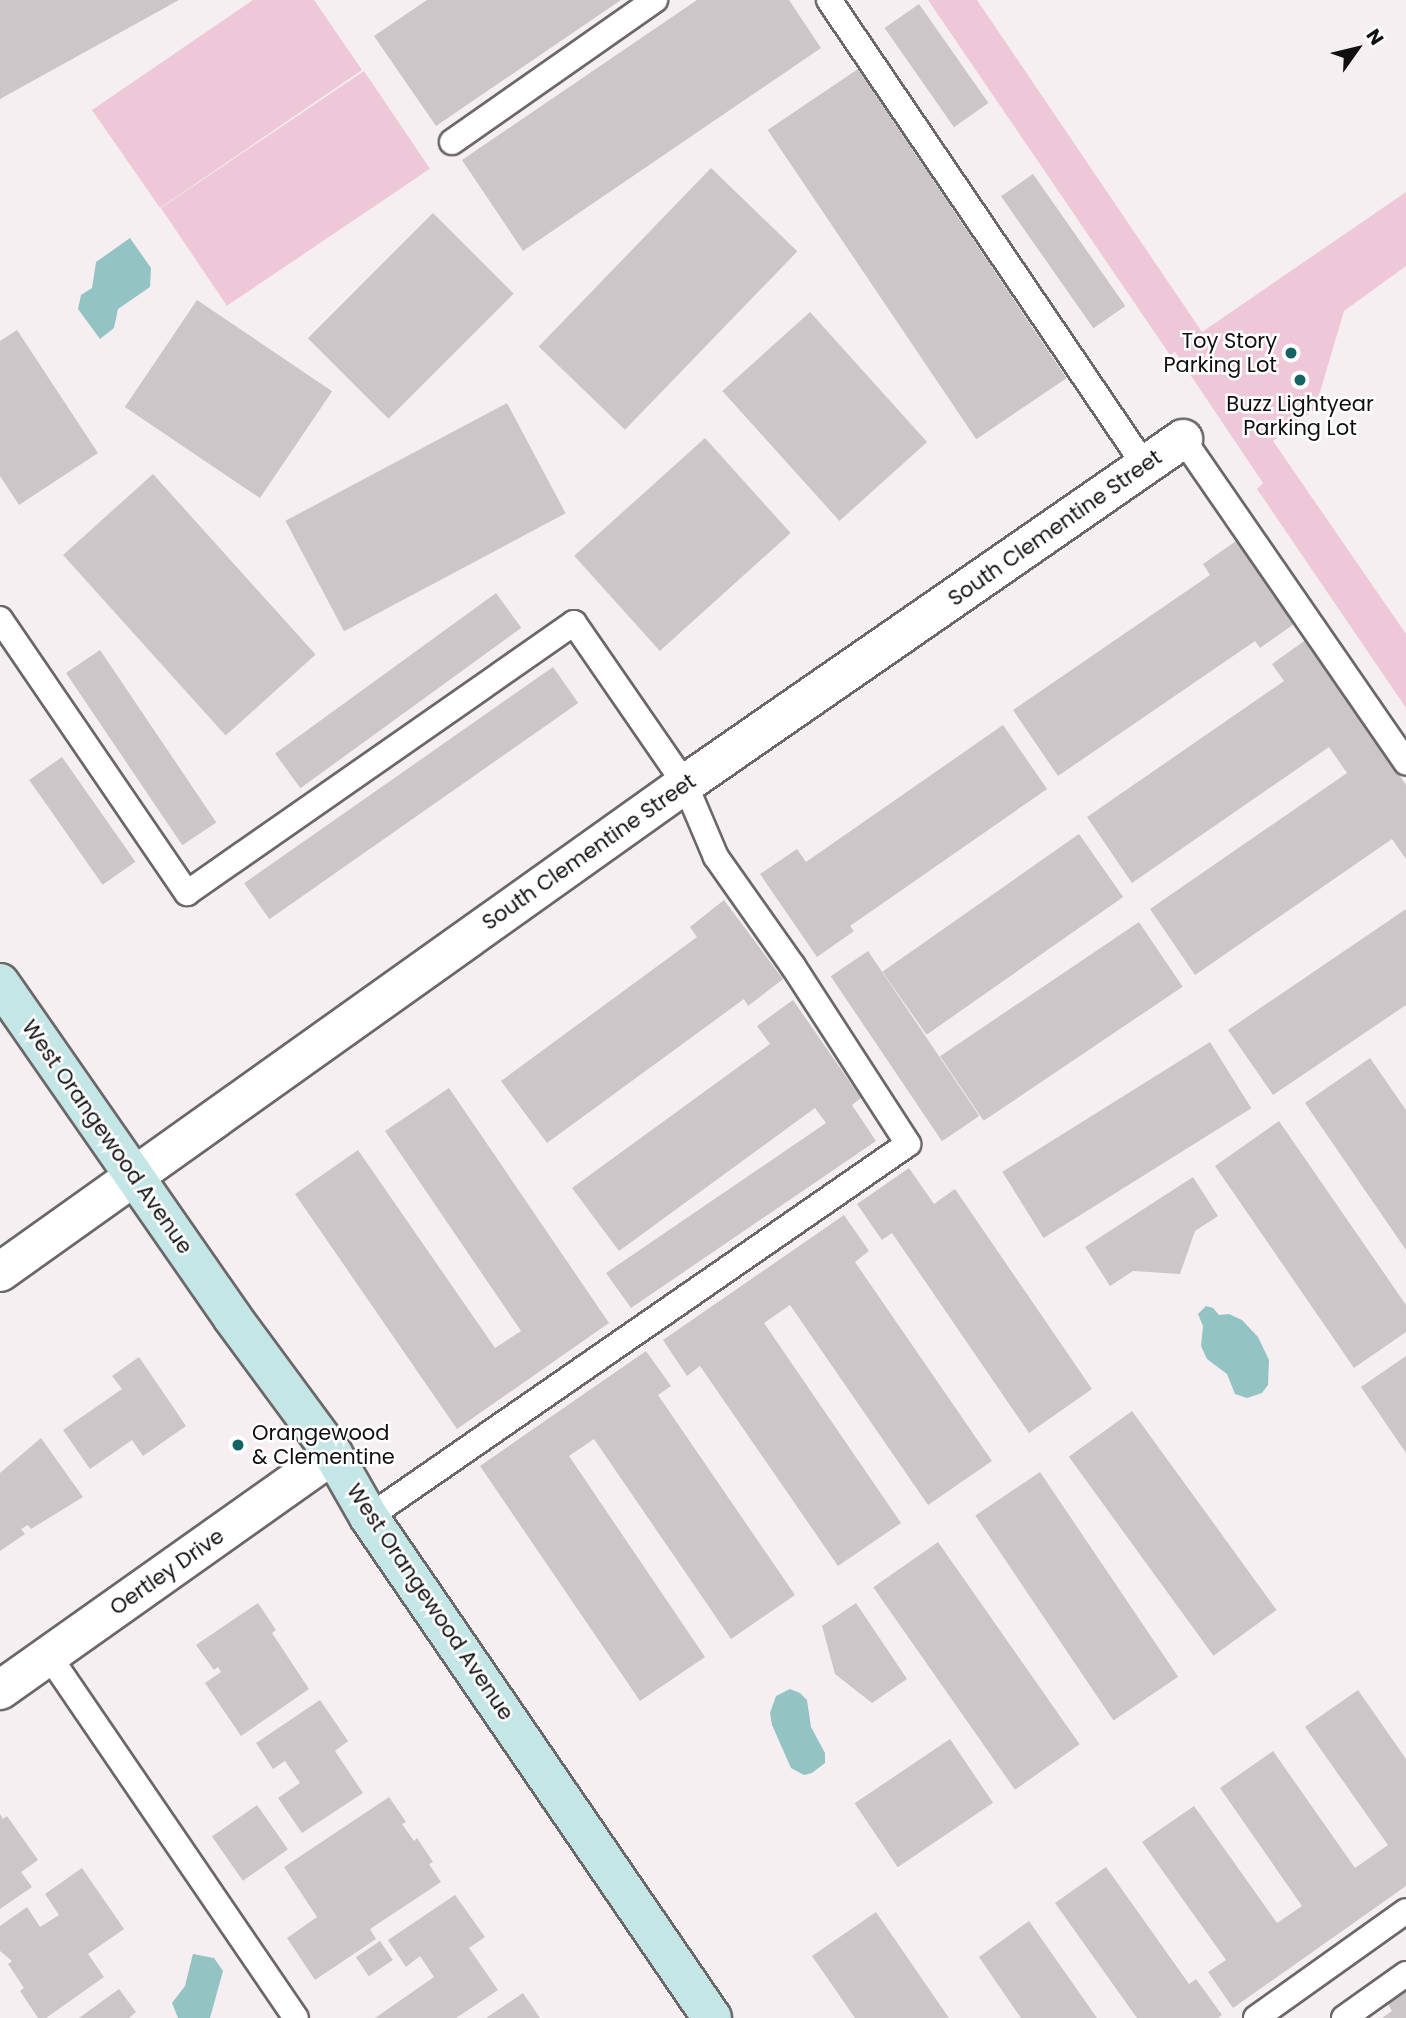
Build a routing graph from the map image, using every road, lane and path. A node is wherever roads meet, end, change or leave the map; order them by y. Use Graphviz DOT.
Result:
graph roads {
  1 [pos="655,0"];
  2 [pos="829,0"];
  3 [pos="452,142"];
  4 [pos="1183,439"];
  5 [pos="1145,466"];
  6 [pos="0,619"];
  7 [pos="1406,762"];
  8 [pos="685,784"];
  9 [pos="0,983"];
  10 [pos="134,1175"];
  11 [pos="0,1272"];
  12 [pos="333,1454"];
  13 [pos="369,1517"];
  14 [pos="49,1656"];
  15 [pos="0,1690"];
  16 [pos="1406,1912"];
  17 [pos="1406,1974"];
  18 [pos="296,2018"];
  19 [pos="712,2018"];
  20 [pos="1256,2018"];
  21 [pos="1344,2018"];
  1 -- 3 [label="lane"];
  2 -- 5 [label="lane"];
  4 -- 5 [label="street, South Clementine Street"];
  4 -- 7 [label="lane"];
  5 -- 8 [label="street, South Clementine Street"];
  6 -- 8 [label="lane"];
  8 -- 10 [label="street, South Clementine Street"];
  8 -- 13 [label="lane"];
  9 -- 10 [label="main road, West Orangewood Avenue"];
  10 -- 11 [label="street, South Clementine Street"];
  10 -- 12 [label="main road, West Orangewood Avenue"];
  12 -- 13 [label="main road, West Orangewood Avenue"];
  12 -- 14 [label="street, Oertley Drive"];
  13 -- 19 [label="main road, West Orangewood Avenue"];
  14 -- 15 [label="street, Oertley Drive"];
  14 -- 18 [label="lane"];
  16 -- 20 [label="lane"];
  17 -- 21 [label="lane"];
}
